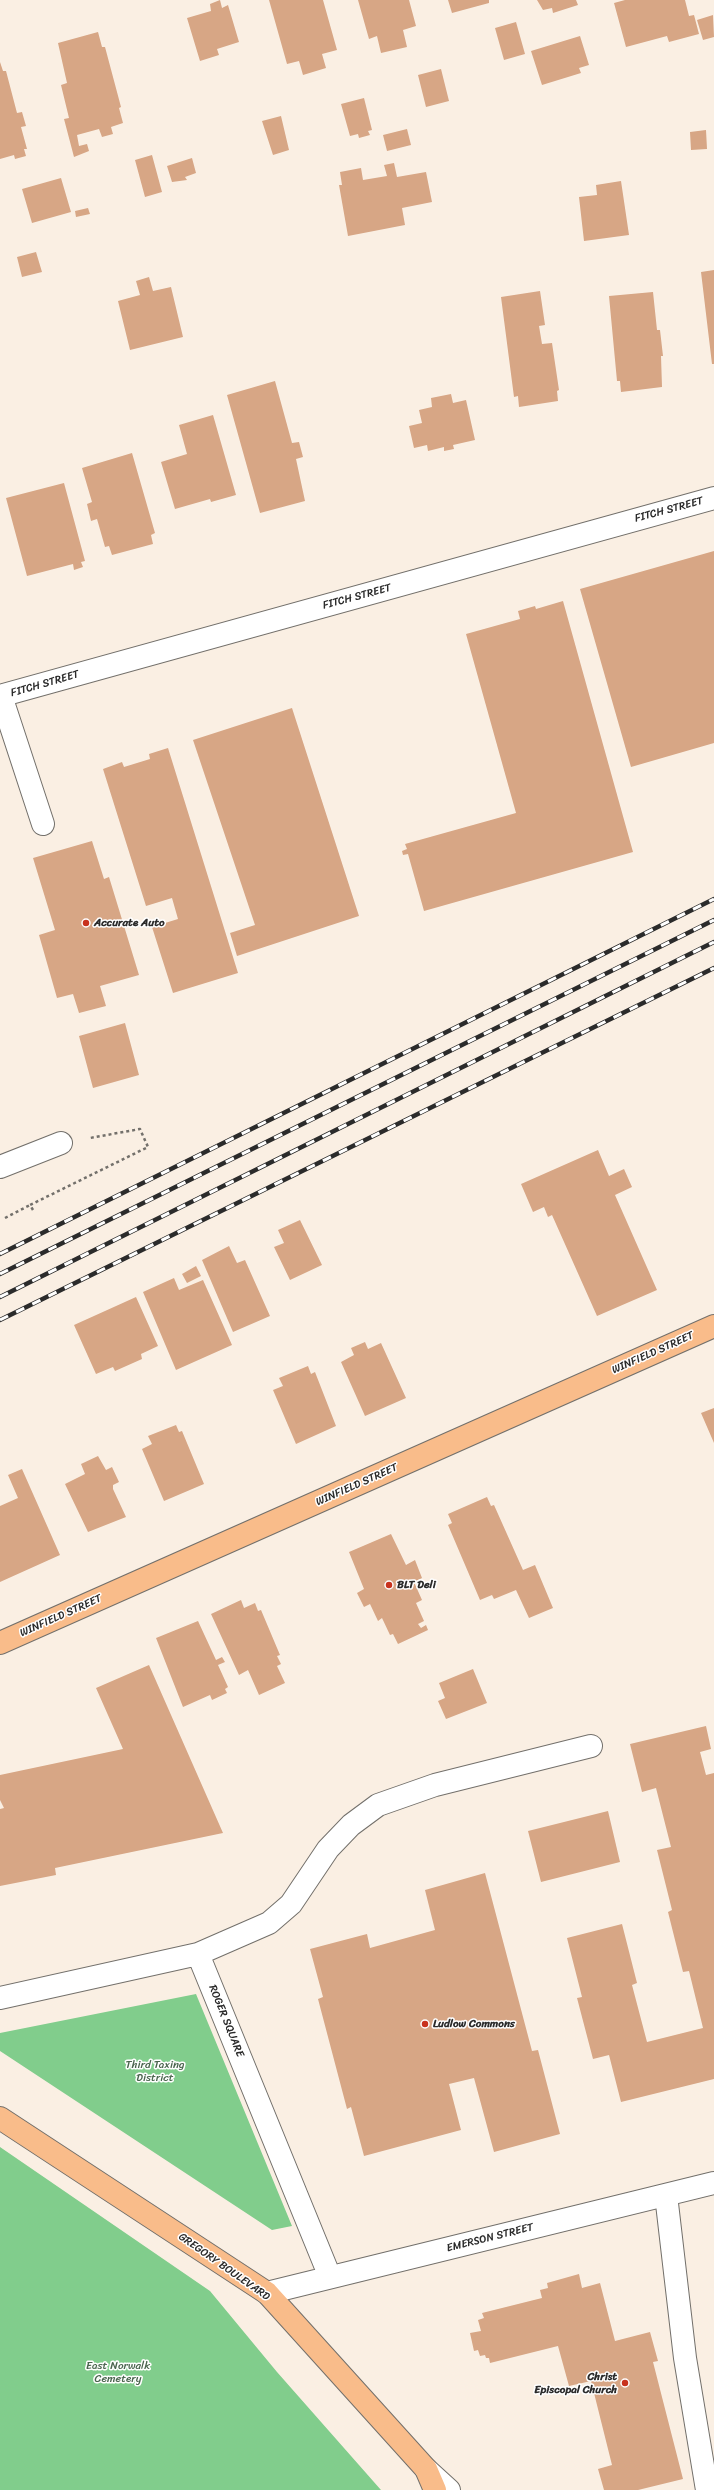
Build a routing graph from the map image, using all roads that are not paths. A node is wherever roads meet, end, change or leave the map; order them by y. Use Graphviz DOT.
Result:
graph roads {
  1 [pos="714,498"];
  2 [pos="0,696"];
  3 [pos="43,824"];
  4 [pos="61,1143"];
  5 [pos="0,1167"];
  6 [pos="714,1326"];
  7 [pos="0,1643"];
  8 [pos="591,1746"];
  9 [pos="198,1954"];
  10 [pos="0,1998"];
  11 [pos="0,2118"];
  12 [pos="714,2183"];
  13 [pos="666,2195"];
  14 [pos="330,2277"];
  15 [pos="266,2293"];
  16 [pos="426,2469"];
  17 [pos="435,2490"];
  18 [pos="449,2490"];
  19 [pos="707,2490"];
  1 -- 2 [label="street, FITCH STREET"];
  2 -- 3 [label="street"];
  4 -- 5 [label="street"];
  6 -- 7 [label="main road, WINFIELD STREET"];
  8 -- 9 [label="street"];
  9 -- 10 [label="street"];
  9 -- 14 [label="street, ROGER SQUARE"];
  11 -- 15 [label="main road, GREGORY BOULEVARD"];
  12 -- 13 [label="street, EMERSON STREET"];
  13 -- 14 [label="street, EMERSON STREET"];
  13 -- 19 [label="street"];
  14 -- 15 [label="street, EMERSON STREET"];
  15 -- 16 [label="main road, GREGORY BOULEVARD"];
  16 -- 17 [label="main road"];
  16 -- 18 [label="street, GREGORY BOULEVARD"];
}
